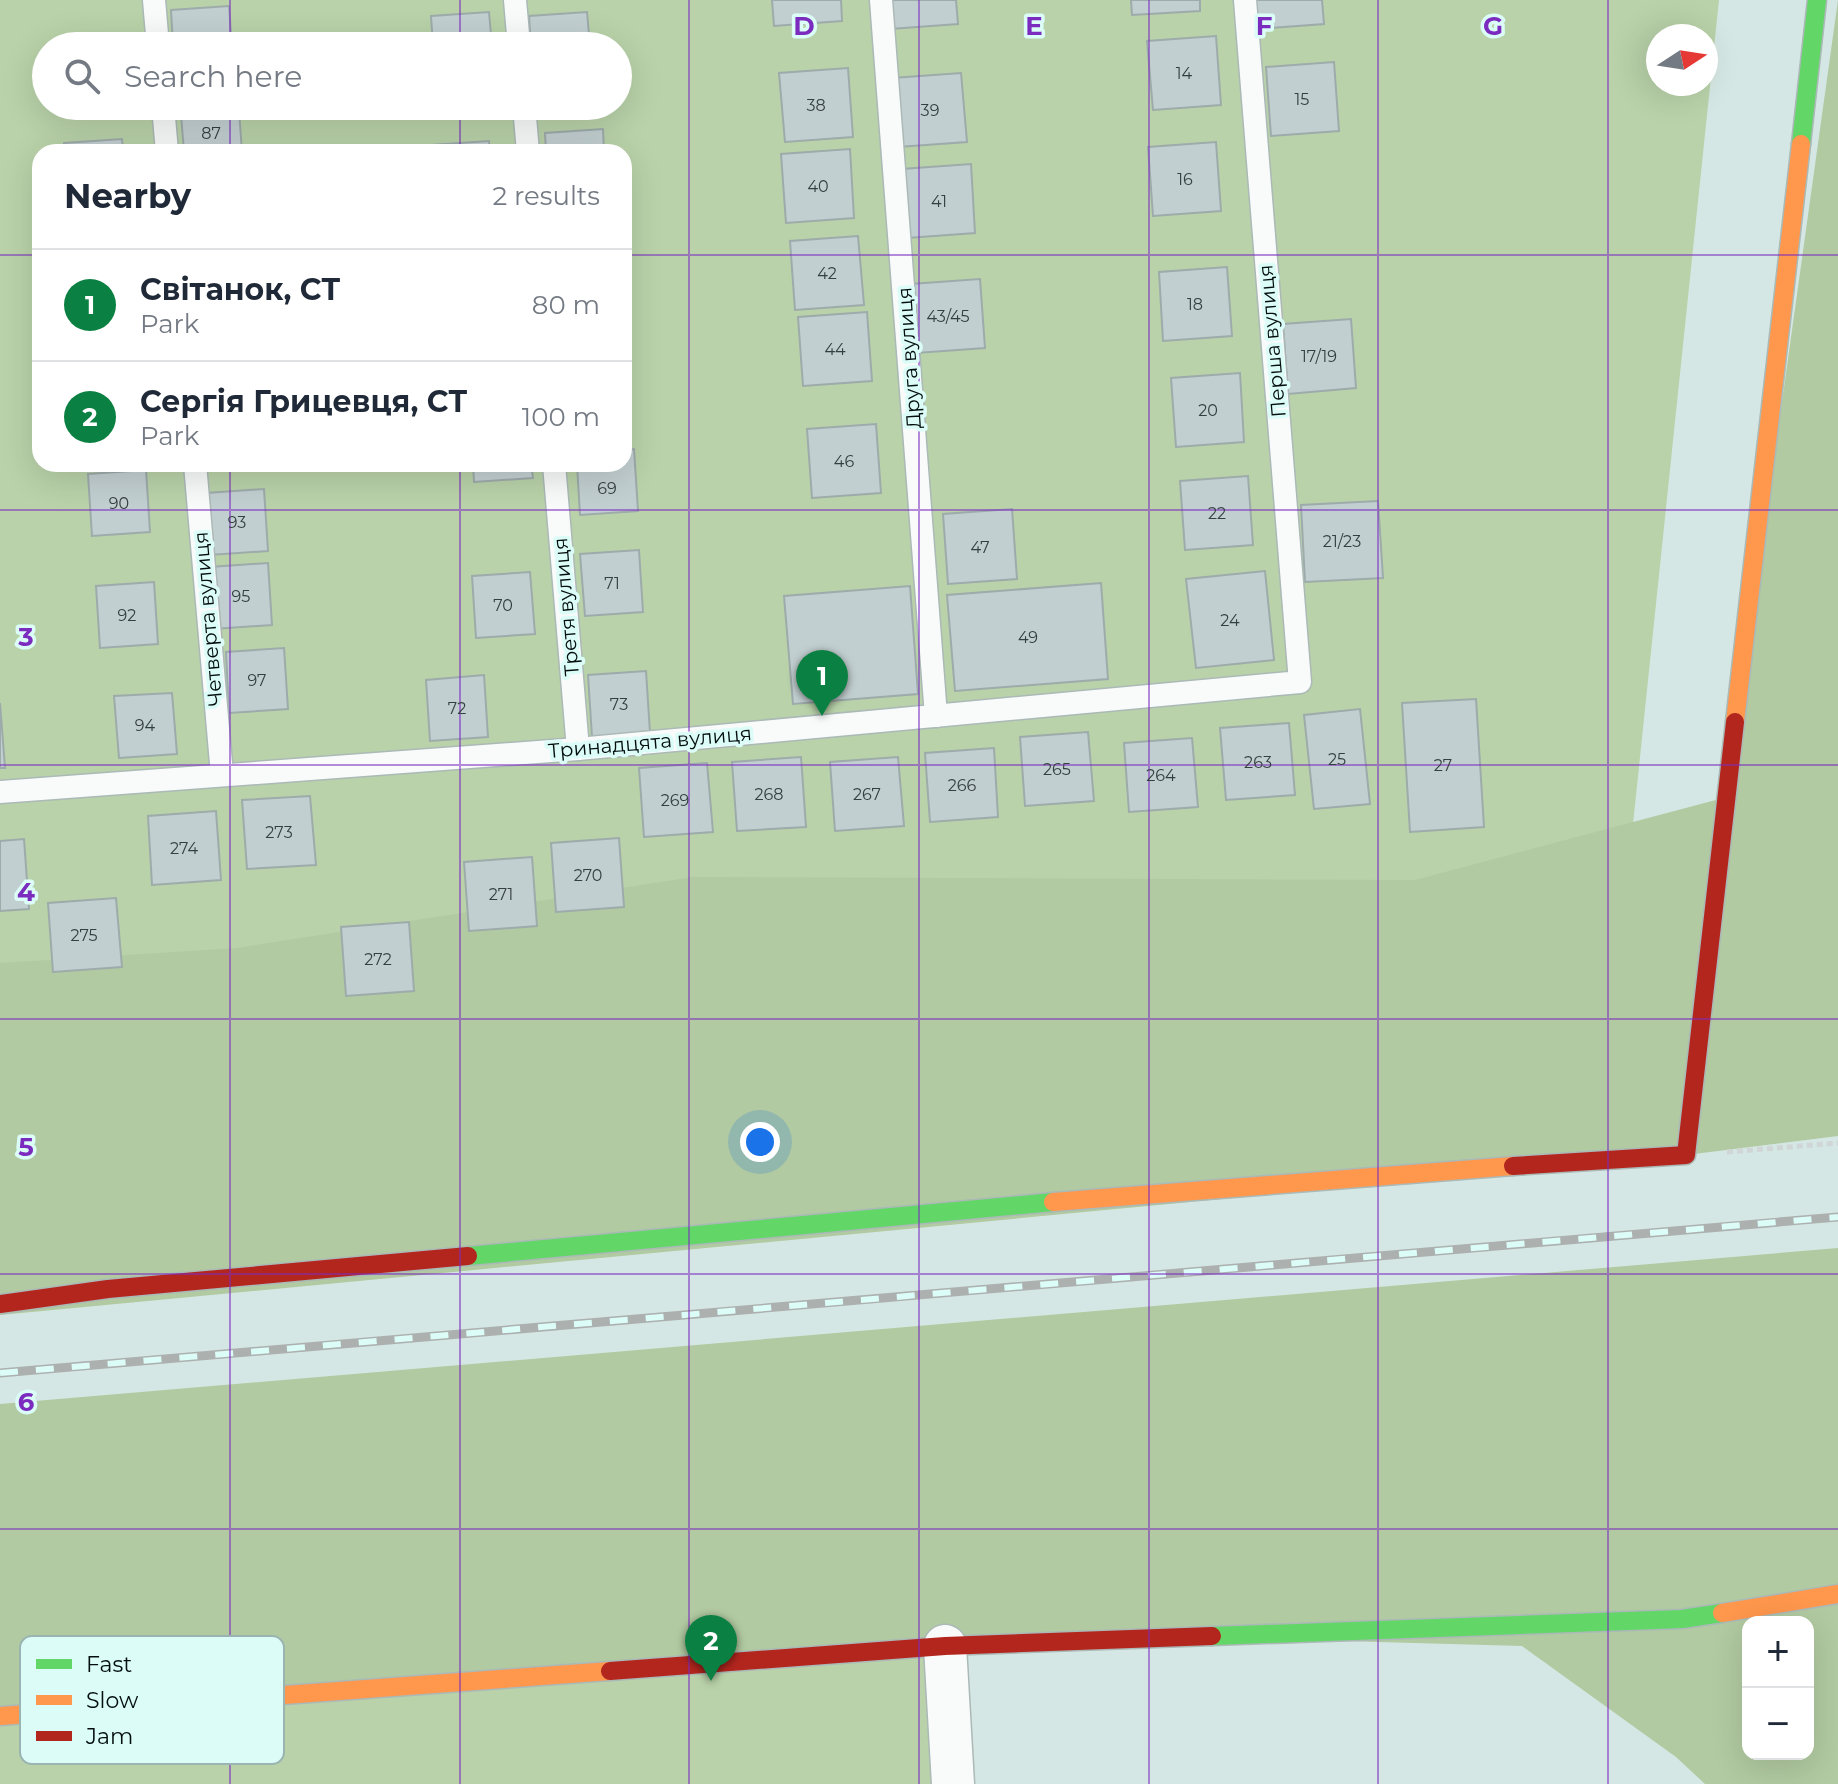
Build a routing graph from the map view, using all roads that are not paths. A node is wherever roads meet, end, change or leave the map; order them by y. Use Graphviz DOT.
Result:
graph roads {
  1 [pos="154,0"];
  2 [pos="515,0"];
  3 [pos="881,0"];
  4 [pos="1245,0"];
  5 [pos="1817,0"];
  6 [pos="157,32"];
  7 [pos="518,32"];
  8 [pos="164,120"];
  9 [pos="525,120"];
  10 [pos="166,144"];
  11 [pos="527,144"];
  12 [pos="196,472"];
  13 [pos="555,472"];
  14 [pos="1300,682"];
  15 [pos="936,716"];
  16 [pos="578,749"];
  17 [pos="222,775"];
  18 [pos="0,792"];
  19 [pos="0,1304"];
  20 [pos="1838,1594"];
  21 [pos="945,1646"];
  22 [pos="284,1695"];
  23 [pos="20,1715"];
  24 [pos="0,1716"];
  25 [pos="953,1784"];
  1 -- 6 [label="lane"];
  2 -- 7 [label="lane"];
  3 -- 15 [label="lane, Друга вулиця"];
  4 -- 14 [label="lane, Перша вулиця"];
  5 -- 19 [label="street"];
  8 -- 10 [label="lane"];
  9 -- 11 [label="lane"];
  12 -- 17 [label="lane, Четверта вулиця"];
  13 -- 16 [label="lane, Третя вулиця"];
  14 -- 15 [label="lane, Тринадцята вулиця"];
  15 -- 16 [label="lane, Тринадцята вулиця"];
  16 -- 17 [label="lane, Тринадцята вулиця"];
  17 -- 18 [label="lane, Тринадцята вулиця"];
  20 -- 21 [label="street"];
  21 -- 22 [label="street"];
  21 -- 25 [label="street"];
  23 -- 24 [label="street"];
}
